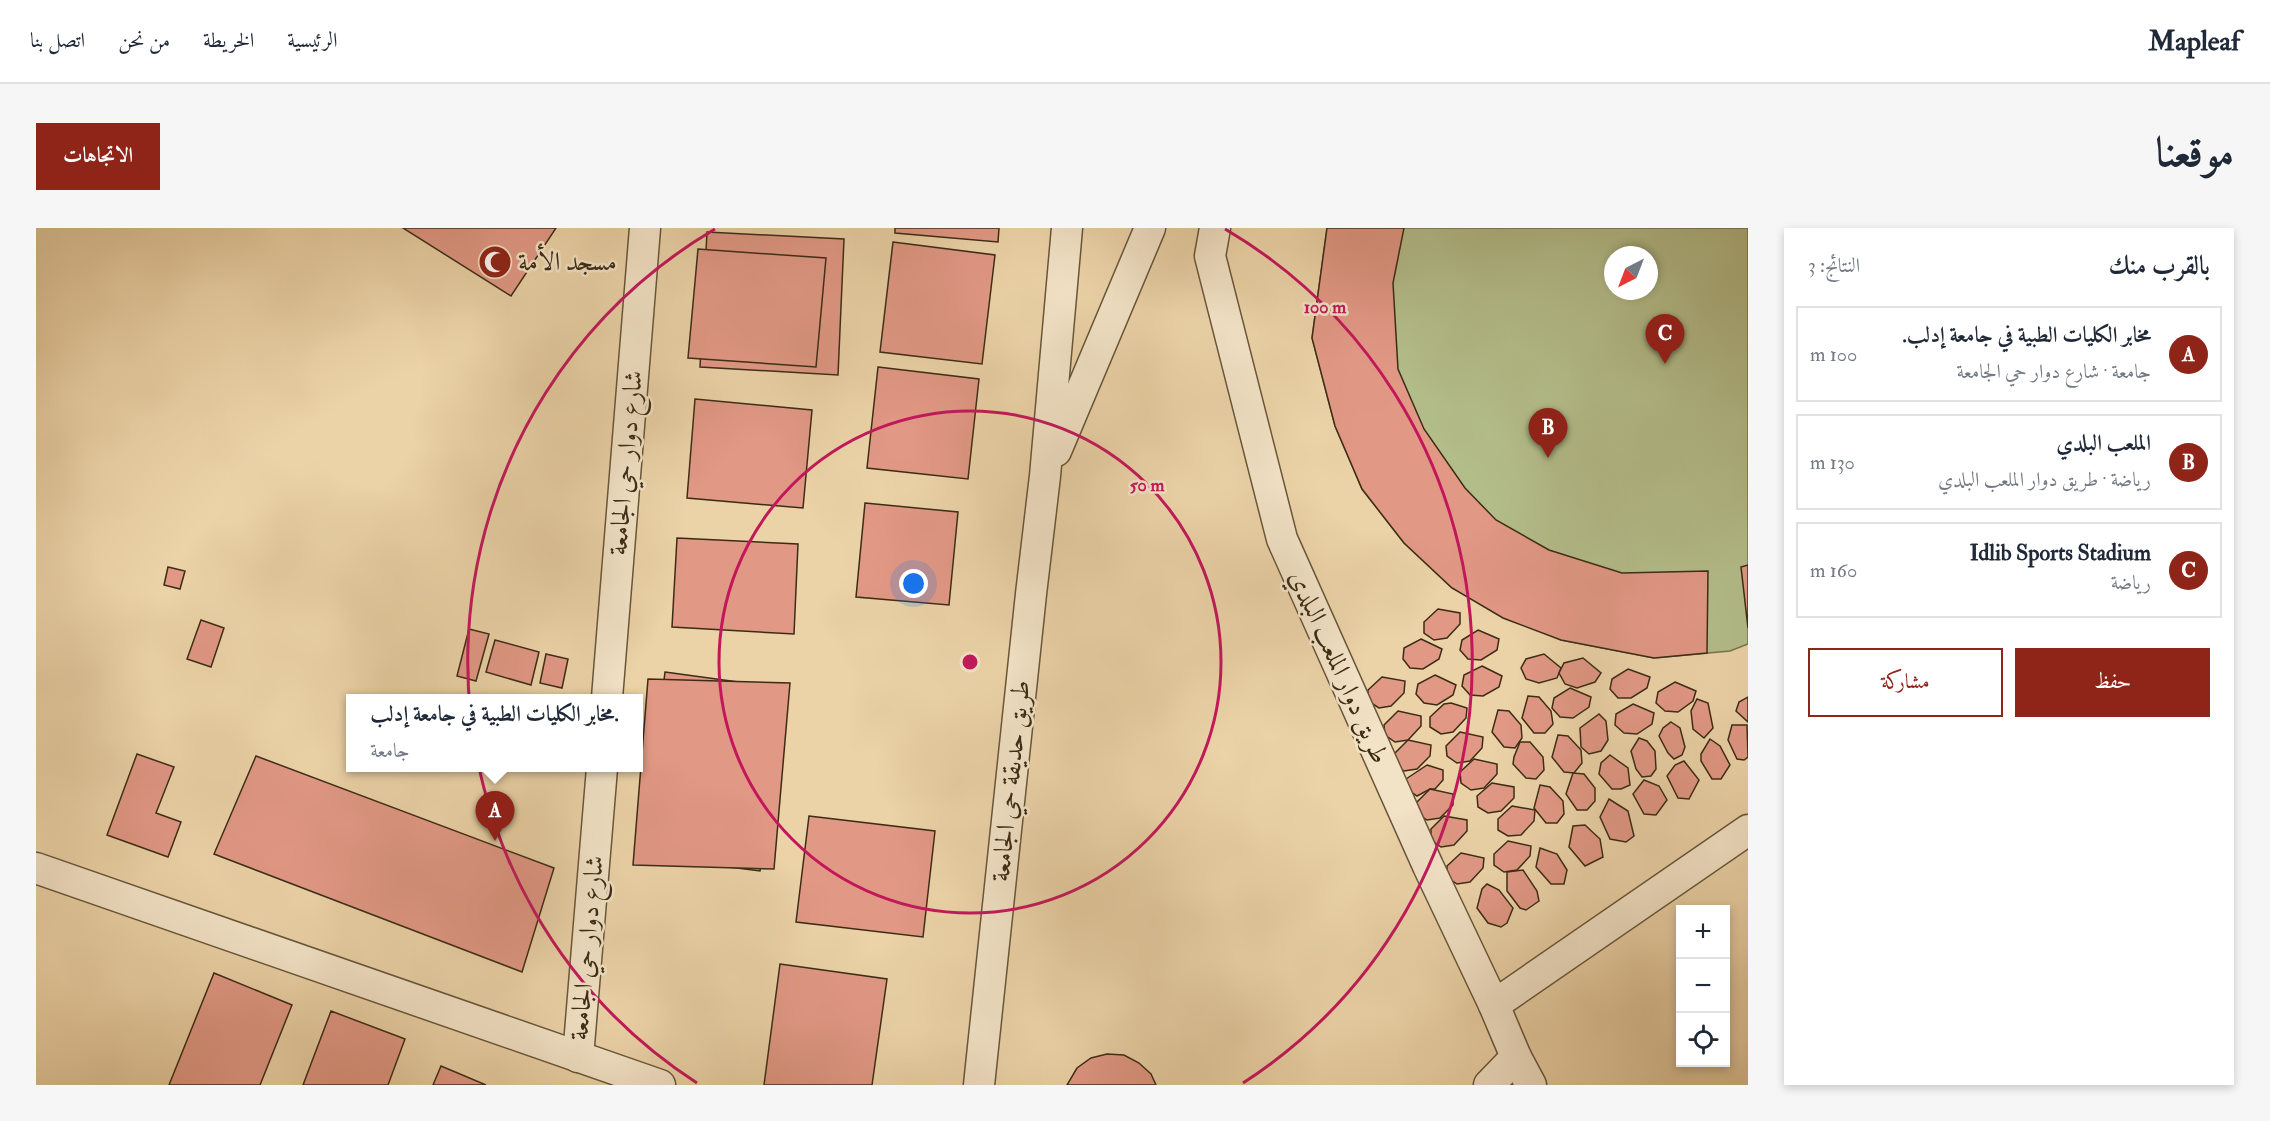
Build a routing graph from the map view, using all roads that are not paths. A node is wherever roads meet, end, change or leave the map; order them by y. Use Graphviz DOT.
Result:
graph roads {
  1 [pos="645,228"];
  2 [pos="1066,228"];
  3 [pos="1150,228"];
  4 [pos="1215,228"];
  5 [pos="1045,476"];
  6 [pos="607,694"];
  7 [pos="602,772"];
  8 [pos="1748,830"];
  9 [pos="36,868"];
  10 [pos="1494,1005"];
  11 [pos="578,1057"];
  12 [pos="1516,1057"];
  13 [pos="660,1085"];
  14 [pos="979,1085"];
  15 [pos="1489,1085"];
  16 [pos="1531,1085"];
  1 -- 6 [label="street, شارع دوار حي الجامعة"];
  2 -- 5 [label="street, طريق حديقة حي الجامعة"];
  3 -- 5 [label="street, طريق حديقة حي الجامعة"];
  4 -- 10 [label="street, طريق دوار الملعب البلدي"];
  5 -- 14 [label="street, طريق حديقة حي الجامعة"];
  7 -- 11 [label="street, شارع دوار حي الجامعة"];
  8 -- 10 [label="street"];
  9 -- 11 [label="street"];
  10 -- 12 [label="street, طريق دوار الملعب البلدي"];
  11 -- 13 [label="street"];
  12 -- 15 [label="street"];
  12 -- 16 [label="street, طريق دوار الملعب البلدي"];
}
